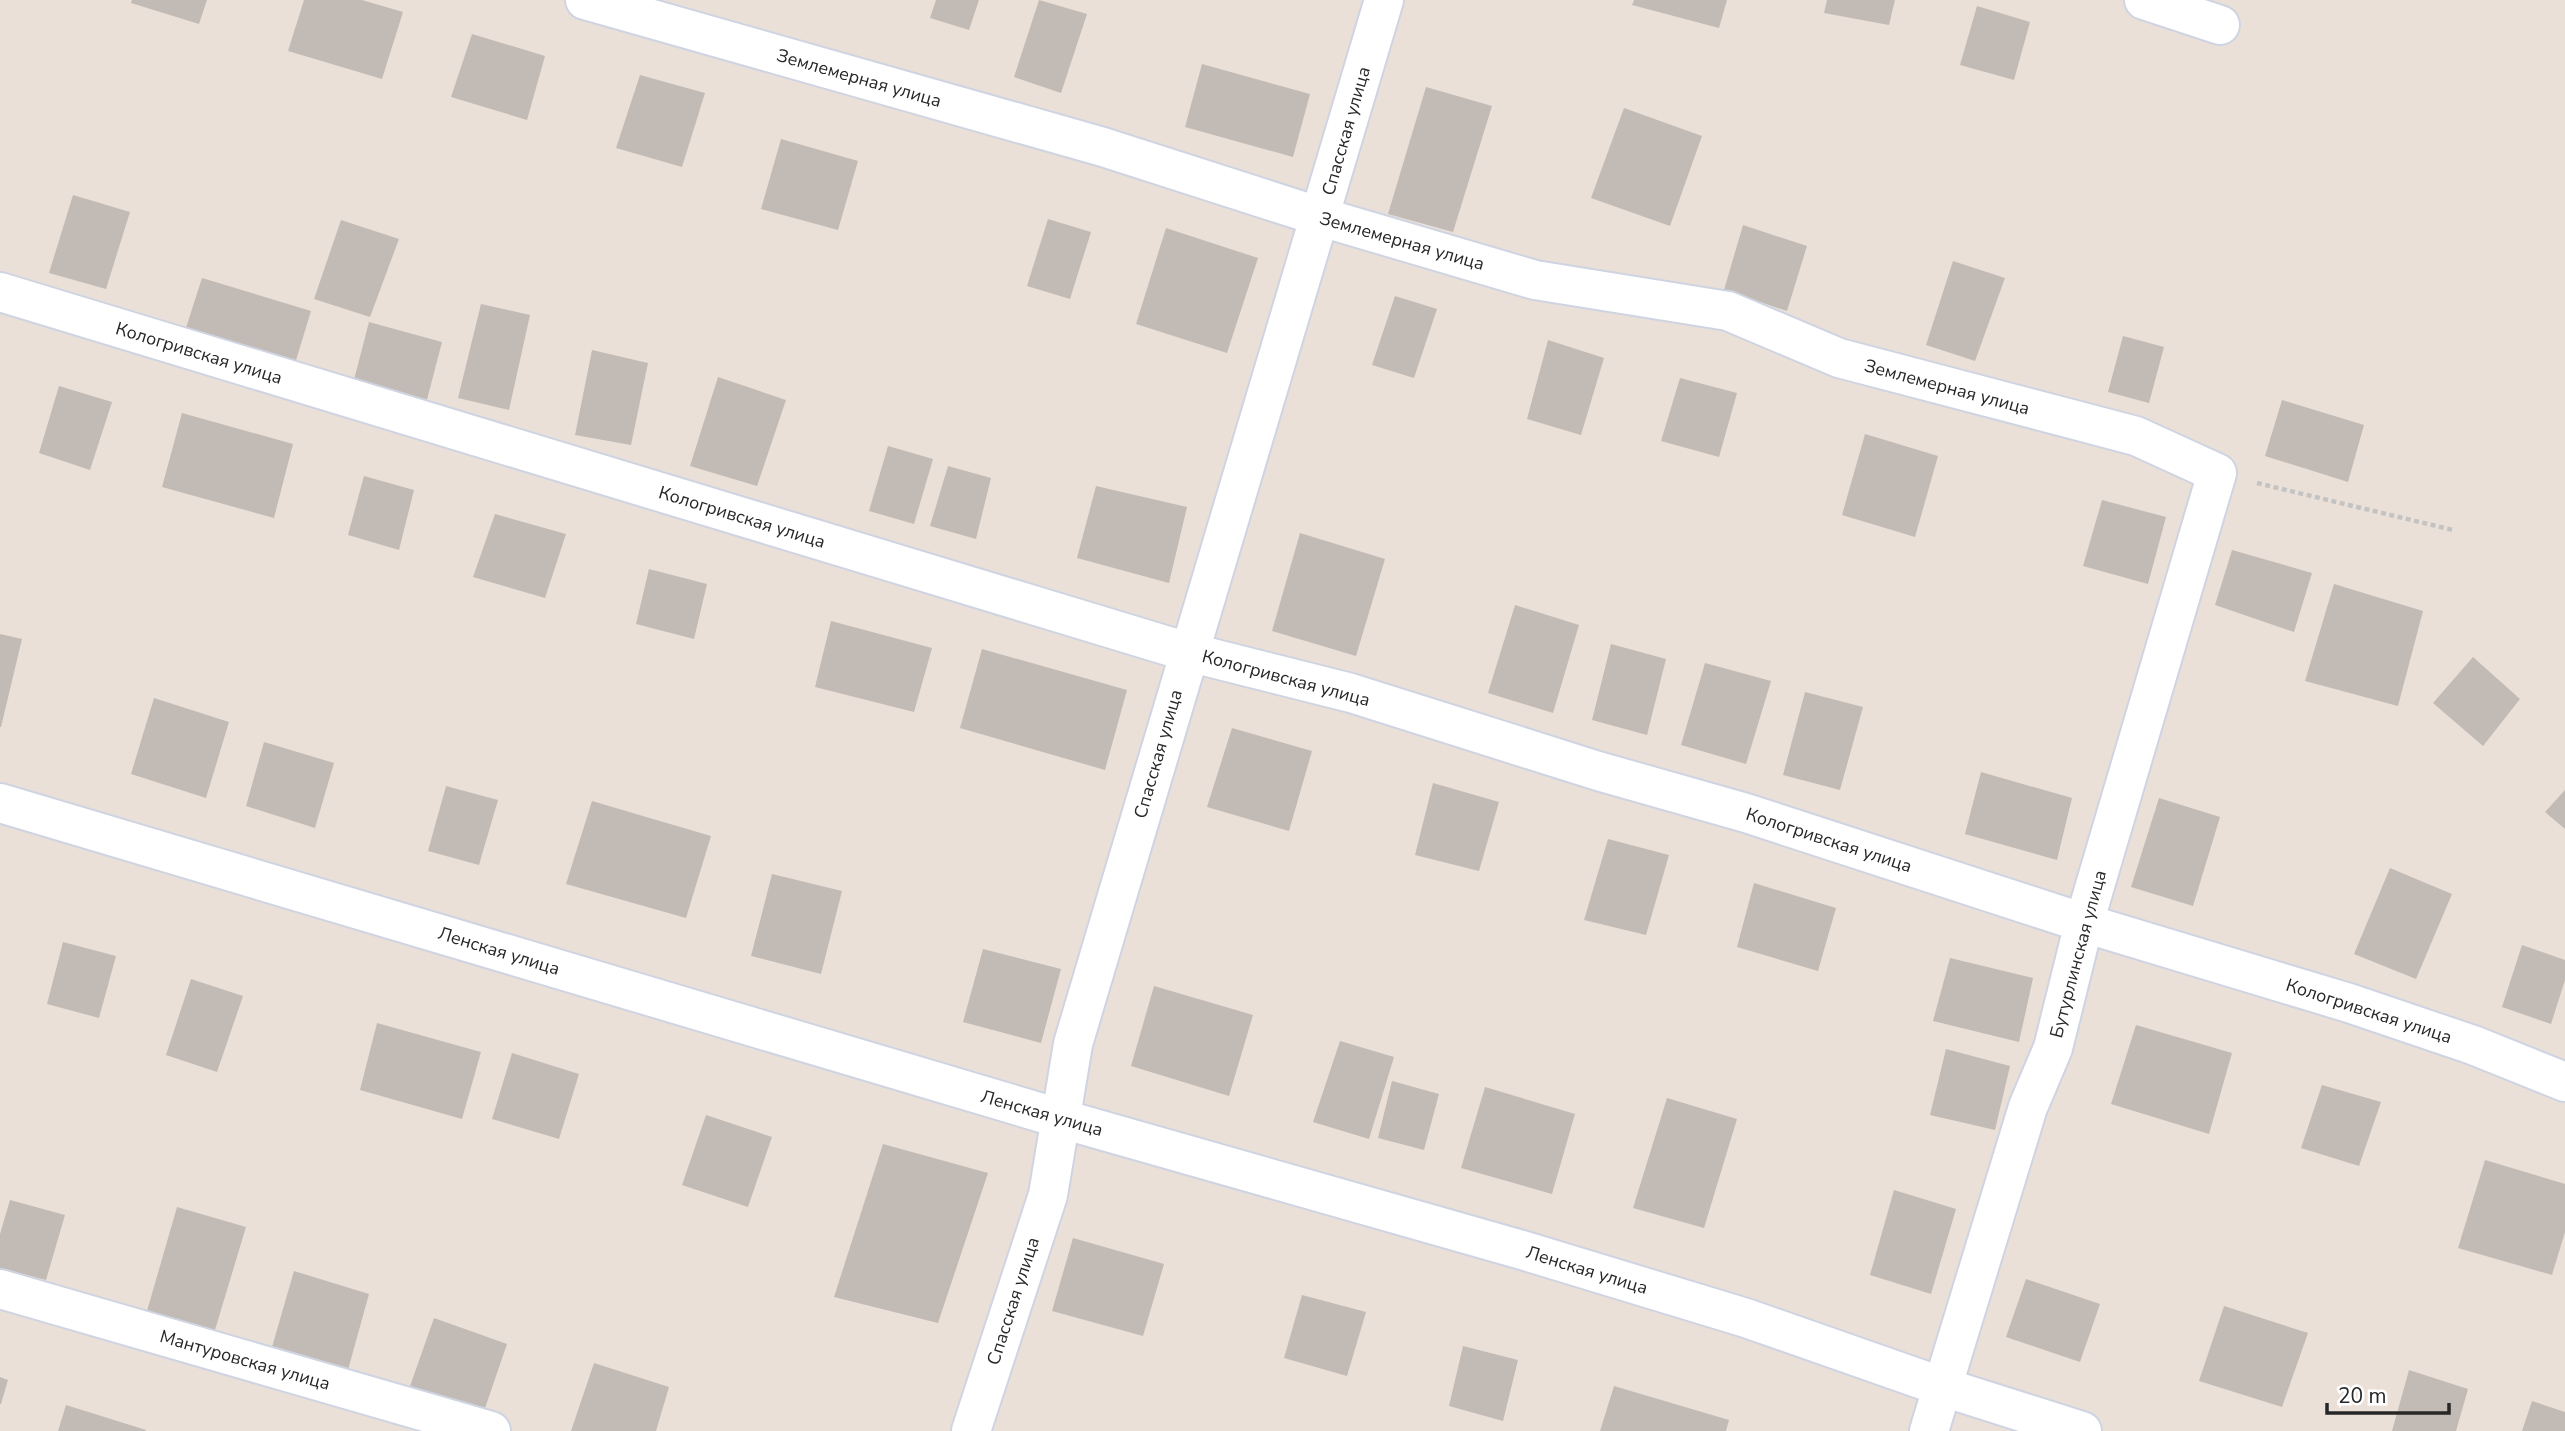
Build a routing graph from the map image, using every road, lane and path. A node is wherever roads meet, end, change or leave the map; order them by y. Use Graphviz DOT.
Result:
graph roads {
  1 [pos="585,0"];
  2 [pos="1384,0"];
  3 [pos="2144,0"];
  4 [pos="2220,25"];
  5 [pos="1321,217"];
  6 [pos="0,292"];
  7 [pos="2233,477"];
  8 [pos="2453,530"];
  9 [pos="1188,652"];
  10 [pos="0,803"];
  11 [pos="2084,923"];
  12 [pos="2565,1082"];
  13 [pos="1062,1119"];
  14 [pos="0,1289"];
  15 [pos="1942,1387"];
  16 [pos="491,1431"];
  17 [pos="971,1431"];
  18 [pos="1929,1431"];
  19 [pos="2082,1431"];
  1 -- 5 [label="street, Землемерная улица"];
  2 -- 5 [label="street, Спасская улица"];
  3 -- 4 [label="street"];
  5 -- 7 [label="street, Землемерная улица"];
  5 -- 9 [label="street, Спасская улица"];
  6 -- 9 [label="street, Кологривская улица"];
  7 -- 8 [label="path"];
  7 -- 11 [label="street, Бутурлинская улица"];
  9 -- 11 [label="street, Кологривская улица"];
  9 -- 13 [label="street, Спасская улица"];
  10 -- 13 [label="street, Ленская улица"];
  11 -- 12 [label="street, Кологривская улица"];
  11 -- 15 [label="street, Бутурлинская улица"];
  13 -- 15 [label="street, Ленская улица"];
  13 -- 17 [label="street, Спасская улица"];
  14 -- 16 [label="street, Мантуровская улица"];
  15 -- 18 [label="street, Бутурлинская улица"];
  15 -- 19 [label="street, Ленская улица"];
}
